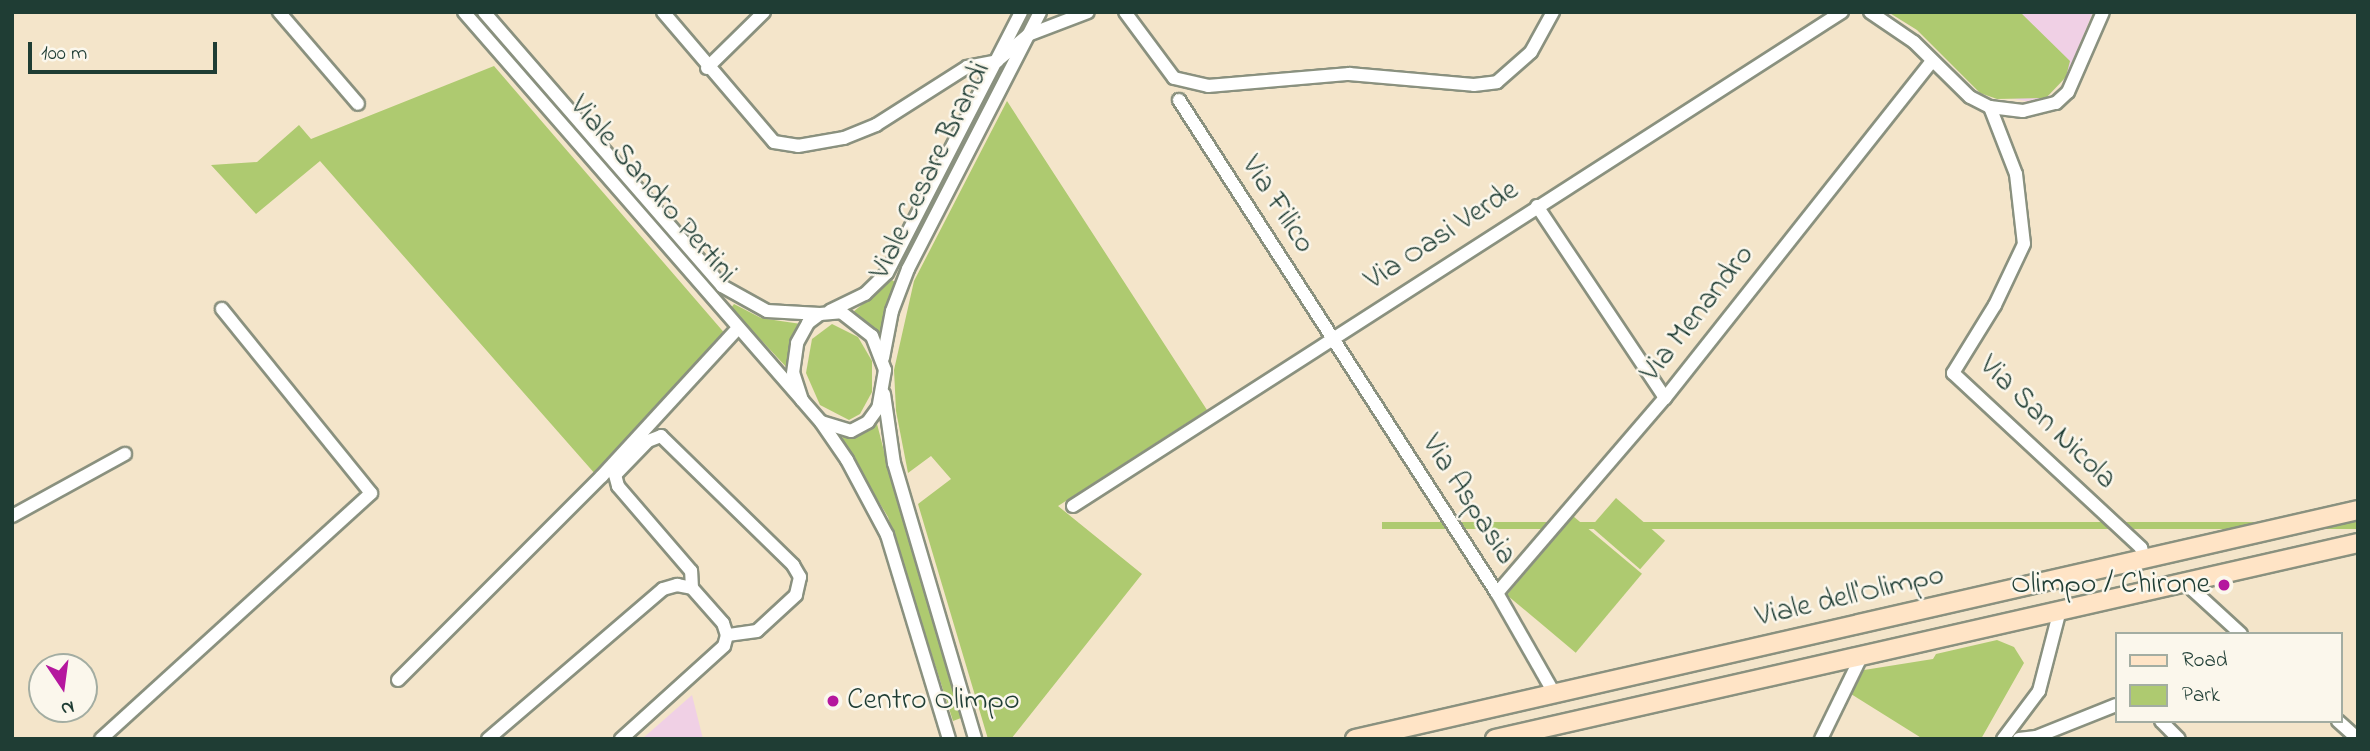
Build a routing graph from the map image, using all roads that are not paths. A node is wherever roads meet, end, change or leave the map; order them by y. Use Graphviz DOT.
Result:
graph roads {
  1 [pos="279,12"];
  2 [pos="464,12"];
  3 [pos="484,12"];
  4 [pos="663,12"];
  5 [pos="764,12"];
  6 [pos="1021,12"];
  7 [pos="1040,12"];
  8 [pos="1088,12"];
  9 [pos="1125,12"];
  10 [pos="1553,12"];
  11 [pos="1842,12"];
  12 [pos="1870,12"];
  13 [pos="2104,12"];
  14 [pos="1028,35"];
  15 [pos="997,61"];
  16 [pos="1932,61"];
  17 [pos="707,68"];
  18 [pos="1179,100"];
  19 [pos="358,104"];
  20 [pos="1990,107"];
  21 [pos="1537,206"];
  22 [pos="222,309"];
  23 [pos="825,312"];
  24 [pos="738,328"];
  25 [pos="1332,338"];
  26 [pos="883,358"];
  27 [pos="884,394"];
  28 [pos="1665,398"];
  29 [pos="802,400"];
  30 [pos="821,422"];
  31 [pos="125,454"];
  32 [pos="1073,506"];
  33 [pos="2358,510"];
  34 [pos="12,516"];
  35 [pos="2358,543"];
  36 [pos="2144,558"];
  37 [pos="2192,580"];
  38 [pos="692,587"];
  39 [pos="1497,593"];
  40 [pos="2060,610"];
  41 [pos="2239,632"];
  42 [pos="727,635"];
  43 [pos="1862,655"];
  44 [pos="398,680"];
  45 [pos="1554,693"];
  46 [pos="2114,706"];
  47 [pos="2163,723"];
  48 [pos="2340,723"];
  49 [pos="101,739"];
  50 [pos="488,739"];
  51 [pos="621,739"];
  52 [pos="949,739"];
  53 [pos="975,739"];
  54 [pos="1355,739"];
  55 [pos="1494,739"];
  56 [pos="1821,739"];
  57 [pos="2003,739"];
  58 [pos="2019,739"];
  59 [pos="2179,739"];
  60 [pos="2358,739"];
  1 -- 19 [label="street"];
  2 -- 24 [label="street, Viale Sandro Pertini"];
  3 -- 23 [label="street, Viale Sandro Pertini"];
  4 -- 17 [label="street"];
  5 -- 17 [label="street"];
  6 -- 15 [label="street, Viale Cesare Brandi"];
  7 -- 14 [label="street, Viale Cesare Brandi"];
  8 -- 14 [label="street"];
  9 -- 10 [label="street"];
  11 -- 21 [label="street, Via Oasi Verde"];
  12 -- 16 [label="street"];
  13 -- 20 [label="street"];
  14 -- 15 [label="street"];
  14 -- 26 [label="street, Viale Cesare Brandi"];
  15 -- 17 [label="street"];
  15 -- 23 [label="street, Viale Cesare Brandi"];
  16 -- 20 [label="street"];
  16 -- 28 [label="street, Via Menandro"];
  18 -- 25 [label="street, Via Filico"];
  20 -- 36 [label="street, Via San Nicola"];
  21 -- 25 [label="street, Via Oasi Verde"];
  21 -- 28 [label="street"];
  22 -- 49 [label="street"];
  23 -- 26 [label="street"];
  23 -- 29 [label="street"];
  24 -- 29 [label="street, Viale Sandro Pertini"];
  24 -- 44 [label="street"];
  25 -- 32 [label="street, Via Oasi Verde"];
  25 -- 39 [label="street, Via Aspasia"];
  26 -- 27 [label="street"];
  27 -- 30 [label="street"];
  27 -- 53 [label="street"];
  28 -- 39 [label="street, Via Menandro"];
  29 -- 30 [label="street"];
  30 -- 52 [label="street"];
  31 -- 34 [label="street"];
  33 -- 36 [label="street, Viale dell'Olimpo"];
  35 -- 37 [label="street, Viale dell'Olimpo"];
  36 -- 45 [label="street, Viale dell'Olimpo"];
  37 -- 40 [label="street, Viale dell'Olimpo"];
  37 -- 41 [label="street"];
  38 -- 42 [label="street"];
  38 -- 42 [label="street"];
  38 -- 50 [label="street"];
  39 -- 45 [label="street, Via Aspasia"];
  40 -- 43 [label="street, Viale dell'Olimpo"];
  40 -- 57 [label="street"];
  42 -- 51 [label="street"];
  43 -- 55 [label="street, Viale dell'Olimpo"];
  43 -- 56 [label="street"];
  45 -- 54 [label="street, Viale dell'Olimpo"];
  46 -- 58 [label="street"];
  47 -- 59 [label="street"];
  48 -- 60 [label="street"];
}
